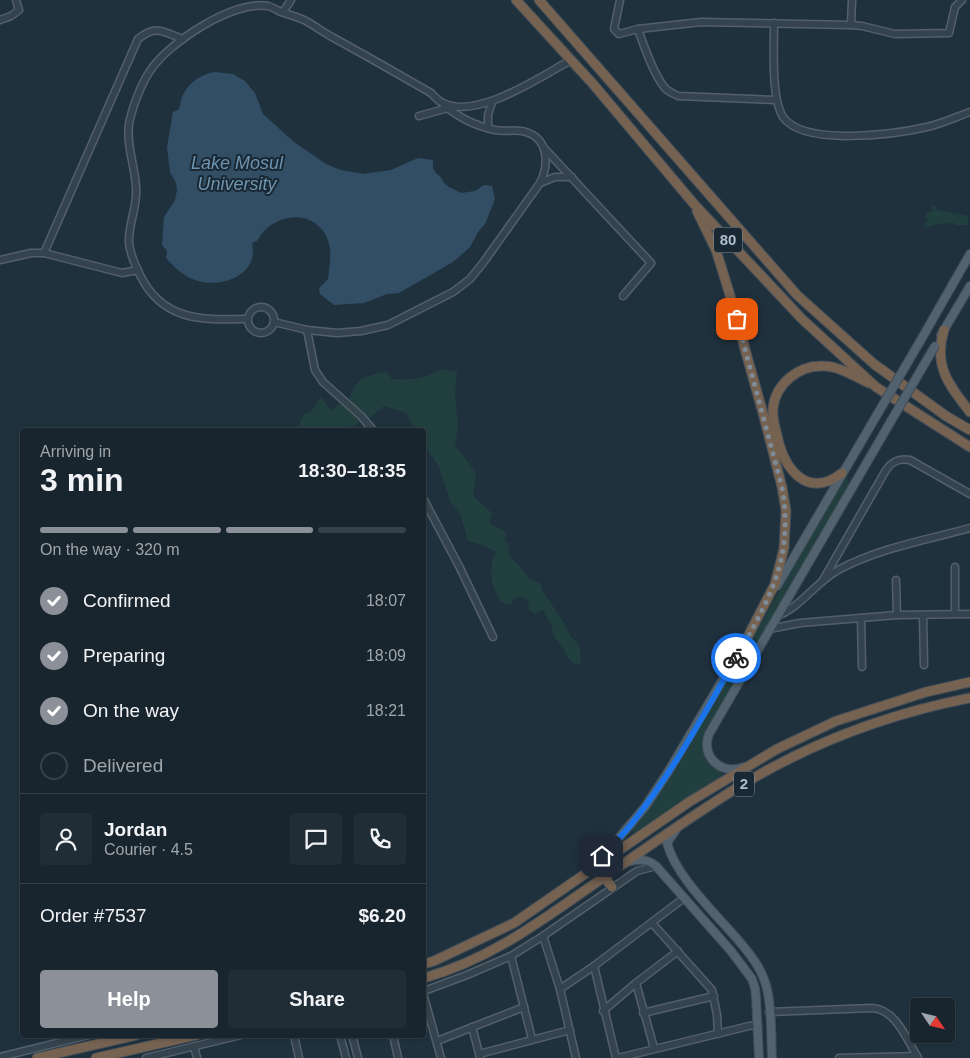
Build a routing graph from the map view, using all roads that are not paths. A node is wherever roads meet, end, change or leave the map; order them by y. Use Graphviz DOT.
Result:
graph roads {
  1 [pos="16,0"];
  2 [pos="291,0"];
  3 [pos="516,0"];
  4 [pos="539,0"];
  5 [pos="620,0"];
  6 [pos="852,0"];
  7 [pos="962,0"];
  8 [pos="283,12"];
  9 [pos="0,20"];
  10 [pos="774,23"];
  11 [pos="850,25"];
  12 [pos="638,29"];
  13 [pos="183,38"];
  14 [pos="571,60"];
  15 [pos="776,100"];
  16 [pos="442,102"];
  17 [pos="492,102"];
  18 [pos="448,108"];
  19 [pos="970,112"];
  20 [pos="419,116"];
  21 [pos="488,127"];
  22 [pos="544,147"];
  23 [pos="572,177"];
  24 [pos="540,183"];
  25 [pos="694,204"];
  26 [pos="44,253"];
  27 [pos="970,254"];
  28 [pos="0,260"];
  29 [pos="138,270"];
  30 [pos="970,286"];
  31 [pos="624,296"];
  32 [pos="247,319"];
  33 [pos="274,322"];
  34 [pos="307,330"];
  35 [pos="944,330"];
  36 [pos="876,387"];
  37 [pos="970,412"];
  38 [pos="372,428"];
  39 [pos="970,430"];
  40 [pos="970,447"];
  41 [pos="842,472"];
  42 [pos="858,480"];
  43 [pos="970,494"];
  44 [pos="426,504"];
  45 [pos="970,528"];
  46 [pos="955,567"];
  47 [pos="823,580"];
  48 [pos="896,580"];
  49 [pos="897,614"];
  50 [pos="955,614"];
  51 [pos="970,614"];
  52 [pos="923,615"];
  53 [pos="777,616"];
  54 [pos="861,618"];
  55 [pos="768,629"];
  56 [pos="492,637"];
  57 [pos="746,640"];
  58 [pos="924,665"];
  59 [pos="862,667"];
  60 [pos="970,682"];
  61 [pos="970,698"];
  62 [pos="836,722"];
  63 [pos="843,736"];
  64 [pos="755,762"];
  65 [pos="678,827"];
  66 [pos="625,863"];
  67 [pos="656,866"];
  68 [pos="604,877"];
  69 [pos="574,881"];
  70 [pos="612,887"];
  71 [pos="684,898"];
  72 [pos="514,923"];
  73 [pos="652,923"];
  74 [pos="521,935"];
  75 [pos="543,936"];
  76 [pos="678,952"];
  77 [pos="511,956"];
  78 [pos="426,963"];
  79 [pos="594,966"];
  80 [pos="758,967"];
  81 [pos="747,972"];
  82 [pos="426,977"];
  83 [pos="636,983"];
  84 [pos="560,989"];
  85 [pos="426,990"];
  86 [pos="714,996"];
  87 [pos="426,1004"];
  88 [pos="524,1006"];
  89 [pos="603,1011"];
  90 [pos="769,1012"];
  91 [pos="643,1013"];
  92 [pos="758,1026"];
  93 [pos="472,1027"];
  94 [pos="570,1030"];
  95 [pos="718,1034"];
  96 [pos="77,1038"];
  97 [pos="125,1038"];
  98 [pos="183,1038"];
  99 [pos="229,1038"];
  100 [pos="295,1038"];
  101 [pos="341,1038"];
  102 [pos="353,1038"];
  103 [pos="394,1038"];
  104 [pos="532,1039"];
  105 [pos="437,1041"];
  106 [pos="194,1046"];
  107 [pos="654,1048"];
  108 [pos="127,1050"];
  109 [pos="479,1056"];
  110 [pos="0,1057"];
  111 [pos="156,1057"];
  112 [pos="917,1057"];
  113 [pos="37,1058"];
  114 [pos="96,1058"];
  115 [pos="146,1058"];
  116 [pos="197,1058"];
  117 [pos="299,1058"];
  118 [pos="346,1058"];
  119 [pos="358,1058"];
  120 [pos="398,1058"];
  121 [pos="441,1058"];
  122 [pos="576,1058"];
  123 [pos="617,1058"];
  124 [pos="759,1058"];
  125 [pos="772,1058"];
  126 [pos="839,1058"];
  1 -- 9 [label="street"];
  2 -- 8 [label="street"];
  3 -- 14 [label="highway, 80"];
  4 -- 39 [label="highway, 80"];
  5 -- 12 [label="street"];
  6 -- 11 [label="street"];
  7 -- 11 [label="street"];
  8 -- 13 [label="street"];
  8 -- 16 [label="street"];
  10 -- 11 [label="street"];
  10 -- 12 [label="street"];
  10 -- 15 [label="street"];
  12 -- 15 [label="street"];
  13 -- 26 [label="street"];
  13 -- 29 [label="street"];
  14 -- 17 [label="street"];
  14 -- 25 [label="highway, 80"];
  15 -- 19 [label="street"];
  16 -- 17 [label="street"];
  16 -- 18 [label="street"];
  17 -- 21 [label="street"];
  18 -- 20 [label="street"];
  18 -- 21 [label="street"];
  21 -- 22 [label="street"];
  22 -- 23 [label="street"];
  22 -- 24 [label="street"];
  23 -- 24 [label="street"];
  23 -- 31 [label="street"];
  24 -- 34 [label="street"];
  25 -- 36 [label="highway, 80"];
  25 -- 57 [label="highway"];
  26 -- 28 [label="street"];
  26 -- 29 [label="street"];
  27 -- 41 [label="main road, bridge"];
  29 -- 32 [label="street"];
  30 -- 35 [label="main road"];
  32 -- 33 [label="street"];
  32 -- 33 [label="street"];
  33 -- 34 [label="street"];
  34 -- 38 [label="street"];
  35 -- 37 [label="highway"];
  35 -- 42 [label="main road, bridge"];
  36 -- 40 [label="highway, 80"];
  36 -- 41 [label="highway"];
  41 -- 42 [label="main road"];
  41 -- 57 [label="main road"];
  42 -- 53 [label="main road"];
  43 -- 47 [label="street"];
  44 -- 56 [label="street"];
  45 -- 47 [label="street"];
  46 -- 50 [label="street"];
  47 -- 53 [label="street"];
  48 -- 49 [label="street"];
  49 -- 52 [label="street"];
  49 -- 54 [label="street"];
  50 -- 51 [label="street"];
  50 -- 52 [label="street"];
  52 -- 58 [label="street"];
  53 -- 55 [label="main road"];
  54 -- 55 [label="street"];
  54 -- 59 [label="street"];
  55 -- 64 [label="main road"];
  57 -- 69 [label="main road"];
  60 -- 62 [label="highway, 2"];
  61 -- 63 [label="highway, 2"];
  62 -- 63 [label="highway"];
  62 -- 64 [label="highway, 2"];
  63 -- 65 [label="highway, 2"];
  64 -- 69 [label="highway, 2"];
  65 -- 66 [label="highway, 2"];
  65 -- 80 [label="main road"];
  66 -- 67 [label="main road"];
  66 -- 68 [label="highway, 2"];
  67 -- 70 [label="street"];
  67 -- 71 [label="main road"];
  68 -- 70 [label="highway"];
  68 -- 74 [label="highway, 2"];
  69 -- 72 [label="highway, 2"];
  70 -- 75 [label="street"];
  71 -- 73 [label="street"];
  71 -- 81 [label="main road"];
  72 -- 74 [label="highway"];
  72 -- 78 [label="highway, 2"];
  73 -- 76 [label="street"];
  73 -- 79 [label="street"];
  74 -- 82 [label="highway, 2"];
  75 -- 77 [label="street"];
  75 -- 84 [label="street"];
  76 -- 83 [label="street"];
  76 -- 86 [label="street"];
  77 -- 85 [label="street"];
  77 -- 88 [label="street"];
  79 -- 84 [label="street"];
  79 -- 89 [label="street"];
  80 -- 81 [label="main road"];
  80 -- 90 [label="main road"];
  81 -- 92 [label="main road"];
  83 -- 89 [label="street"];
  83 -- 91 [label="street"];
  84 -- 94 [label="street"];
  86 -- 91 [label="street"];
  86 -- 95 [label="street"];
  87 -- 105 [label="street"];
  88 -- 93 [label="street"];
  88 -- 104 [label="street"];
  89 -- 123 [label="street"];
  90 -- 112 [label="street"];
  90 -- 125 [label="main road"];
  91 -- 107 [label="street"];
  92 -- 95 [label="street"];
  92 -- 124 [label="main road"];
  93 -- 105 [label="street"];
  93 -- 109 [label="street"];
  94 -- 104 [label="street"];
  94 -- 122 [label="street"];
  95 -- 107 [label="street"];
  96 -- 110 [label="street"];
  97 -- 108 [label="highway"];
  97 -- 113 [label="highway"];
  98 -- 108 [label="highway"];
  99 -- 106 [label="street"];
  100 -- 117 [label="street"];
  101 -- 118 [label="street"];
  102 -- 119 [label="street"];
  103 -- 120 [label="street"];
  104 -- 109 [label="street"];
  105 -- 121 [label="street"];
  106 -- 111 [label="street"];
  106 -- 116 [label="street"];
  107 -- 123 [label="street"];
  108 -- 114 [label="highway"];
  111 -- 115 [label="street"];
  112 -- 126 [label="street"];
}
